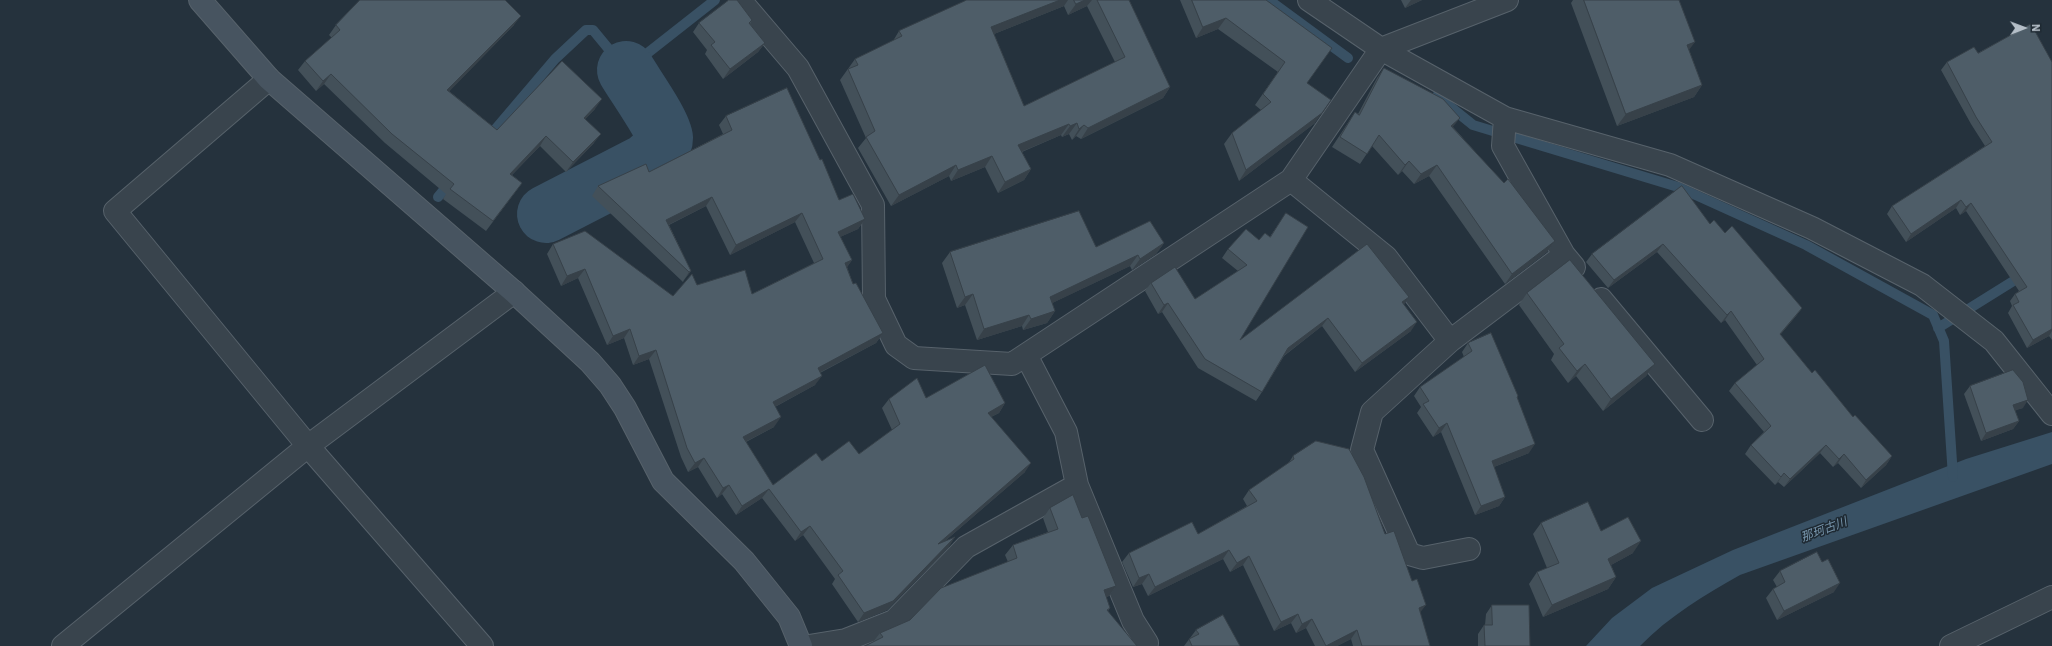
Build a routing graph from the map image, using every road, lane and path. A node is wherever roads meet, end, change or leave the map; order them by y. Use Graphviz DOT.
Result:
graph roads {
  1 [pos="200,0"];
  2 [pos="740,0"];
  3 [pos="1309,0"];
  4 [pos="1507,0"];
  5 [pos="1381,49"];
  6 [pos="269,79"];
  7 [pos="1505,118"];
  8 [pos="1292,180"];
  9 [pos="1564,255"];
  10 [pos="514,292"];
  11 [pos="1450,341"];
  12 [pos="1026,355"];
  13 [pos="2052,414"];
  14 [pos="1702,420"];
  15 [pos="308,446"];
  16 [pos="1077,485"];
  17 [pos="1469,550"];
  18 [pos="2052,597"];
  19 [pos="1147,643"];
  20 [pos="63,646"];
  21 [pos="482,646"];
  22 [pos="801,646"];
  23 [pos="809,646"];
  24 [pos="1951,646"];
  1 -- 6 [label="street"];
  2 -- 12 [label="street"];
  3 -- 5 [label="street"];
  4 -- 5 [label="street"];
  5 -- 7 [label="street"];
  5 -- 8 [label="street"];
  6 -- 10 [label="street"];
  6 -- 15 [label="street"];
  7 -- 9 [label="street"];
  7 -- 13 [label="street"];
  8 -- 11 [label="street"];
  8 -- 12 [label="street"];
  9 -- 11 [label="street"];
  9 -- 14 [label="street"];
  10 -- 15 [label="street"];
  10 -- 22 [label="street"];
  11 -- 17 [label="street"];
  12 -- 16 [label="street"];
  15 -- 20 [label="street"];
  15 -- 21 [label="street"];
  16 -- 19 [label="street"];
  16 -- 23 [label="street"];
  18 -- 24 [label="street"];
}
